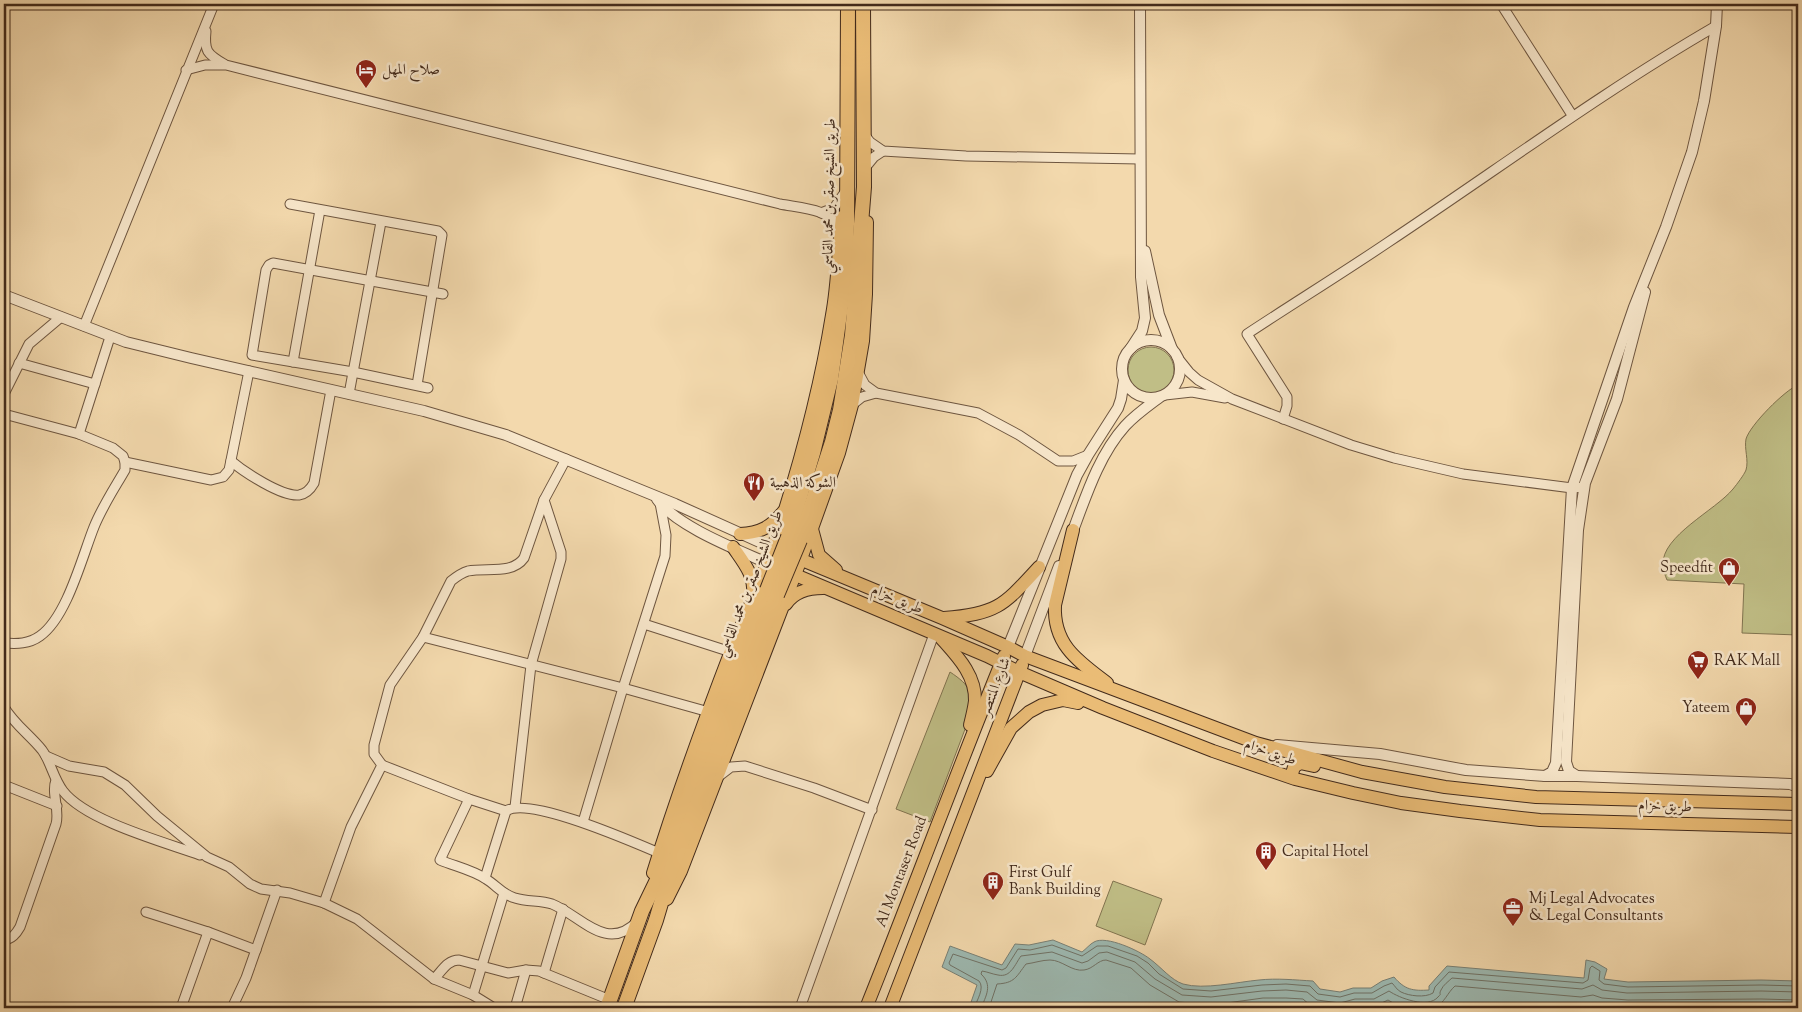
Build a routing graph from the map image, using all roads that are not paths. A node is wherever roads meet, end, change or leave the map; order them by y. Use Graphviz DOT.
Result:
graph roads {
  1 [pos="214,4"];
  2 [pos="848,4"];
  3 [pos="863,4"];
  4 [pos="1140,4"];
  5 [pos="1501,4"];
  6 [pos="1717,4"];
  7 [pos="206,23"];
  8 [pos="1716,26"];
  9 [pos="226,65"];
  10 [pos="186,70"];
  11 [pos="1572,115"];
  12 [pos="864,134"];
  13 [pos="883,152"];
  14 [pos="1140,159"];
  15 [pos="864,169"];
  16 [pos="846,186"];
  17 [pos="864,187"];
  18 [pos="290,204"];
  19 [pos="320,210"];
  20 [pos="821,213"];
  21 [pos="381,222"];
  22 [pos="840,230"];
  23 [pos="1140,230"];
  24 [pos="309,270"];
  25 [pos="1650,270"];
  26 [pos="369,281"];
  27 [pos="434,292"];
  28 [pos="444,294"];
  29 [pos="4,295"];
  30 [pos="61,317"];
  31 [pos="84,326"];
  32 [pos="110,337"];
  33 [pos="1131,348"];
  34 [pos="1175,353"];
  35 [pos="293,362"];
  36 [pos="19,363"];
  37 [pos="250,371"];
  38 [pos="858,371"];
  39 [pos="353,372"];
  40 [pos="1124,380"];
  41 [pos="95,384"];
  42 [pos="417,385"];
  43 [pos="428,388"];
  44 [pos="331,390"];
  45 [pos="876,393"];
  46 [pos="4,394"];
  47 [pos="349,394"];
  48 [pos="1163,396"];
  49 [pos="1232,399"];
  50 [pos="852,405"];
  51 [pos="4,414"];
  52 [pos="1283,419"];
  53 [pos="79,434"];
  54 [pos="1088,455"];
  55 [pos="566,459"];
  56 [pos="231,461"];
  57 [pos="125,462"];
  58 [pos="1584,487"];
  59 [pos="1572,488"];
  60 [pos="657,499"];
  61 [pos="544,500"];
  62 [pos="786,508"];
  63 [pos="812,528"];
  64 [pos="1073,530"];
  65 [pos="740,534"];
  66 [pos="794,538"];
  67 [pos="732,547"];
  68 [pos="773,548"];
  69 [pos="802,559"];
  70 [pos="767,563"];
  71 [pos="1039,567"];
  72 [pos="795,575"];
  73 [pos="846,578"];
  74 [pos="833,591"];
  75 [pos="772,592"];
  76 [pos="753,596"];
  77 [pos="781,610"];
  78 [pos="942,618"];
  79 [pos="644,624"];
  80 [pos="937,635"];
  81 [pos="423,637"];
  82 [pos="4,643"];
  83 [pos="1008,647"];
  84 [pos="731,652"];
  85 [pos="1025,656"];
  86 [pos="1002,663"];
  87 [pos="531,665"];
  88 [pos="1019,672"];
  89 [pos="622,688"];
  90 [pos="1116,691"];
  91 [pos="4,708"];
  92 [pos="1103,708"];
  93 [pos="708,712"];
  94 [pos="1256,743"];
  95 [pos="967,746"];
  96 [pos="46,756"];
  97 [pos="382,765"];
  98 [pos="1350,770"];
  99 [pos="1545,776"];
  100 [pos="1578,776"];
  101 [pos="1291,777"];
  102 [pos="56,780"];
  103 [pos="715,780"];
  104 [pos="4,785"];
  105 [pos="1798,787"];
  106 [pos="470,799"];
  107 [pos="1798,804"];
  108 [pos="57,806"];
  109 [pos="966,808"];
  110 [pos="510,809"];
  111 [pos="872,810"];
  112 [pos="584,822"];
  113 [pos="1798,827"];
  114 [pos="659,853"];
  115 [pos="207,857"];
  116 [pos="485,878"];
  117 [pos="277,890"];
  118 [pos="504,893"];
  119 [pos="324,903"];
  120 [pos="563,909"];
  121 [pos="146,912"];
  122 [pos="640,916"];
  123 [pos="656,920"];
  124 [pos="208,932"];
  125 [pos="617,933"];
  126 [pos="4,940"];
  127 [pos="256,950"];
  128 [pos="628,950"];
  129 [pos="482,966"];
  130 [pos="526,970"];
  131 [pos="544,973"];
  132 [pos="434,979"];
  133 [pos="473,995"];
  134 [pos="608,1004"];
  135 [pos="181,1008"];
  136 [pos="232,1008"];
  137 [pos="493,1008"];
  138 [pos="514,1008"];
  139 [pos="624,1008"];
  140 [pos="800,1008"];
  141 [pos="866,1008"];
  142 [pos="890,1008"];
  1 -- 7 [label="street"];
  2 -- 16 [label="highway, طريق الشيخ صقر بن محمد القاسمي"];
  3 -- 12 [label="highway, طريق الشيخ صقر بن محمد القاسمي"];
  4 -- 14 [label="street"];
  5 -- 11 [label="street"];
  6 -- 8 [label="street"];
  7 -- 9 [label="street"];
  7 -- 10 [label="street"];
  8 -- 11 [label="street"];
  8 -- 25 [label="street"];
  9 -- 10 [label="street"];
  9 -- 20 [label="street"];
  10 -- 31 [label="street"];
  11 -- 52 [label="street"];
  12 -- 13 [label="street"];
  12 -- 15 [label="highway, طريق الشيخ صقر بن محمد القاسمي"];
  13 -- 14 [label="street"];
  13 -- 15 [label="street"];
  14 -- 23 [label="street"];
  15 -- 17 [label="highway, طريق الشيخ صقر بن محمد القاسمي"];
  16 -- 20 [label="street"];
  16 -- 22 [label="main road"];
  16 -- 66 [label="highway, طريق الشيخ صقر بن محمد القاسمي"];
  17 -- 38 [label="main road"];
  17 -- 66 [label="highway, طريق الشيخ صقر بن محمد القاسمي"];
  18 -- 19 [label="street"];
  19 -- 21 [label="street"];
  19 -- 24 [label="street"];
  20 -- 22 [label="street"];
  21 -- 26 [label="street"];
  21 -- 27 [label="street"];
  22 -- 62 [label="main road"];
  23 -- 33 [label="street"];
  23 -- 34 [label="street"];
  24 -- 26 [label="street"];
  24 -- 35 [label="street"];
  24 -- 35 [label="street"];
  25 -- 58 [label="street"];
  25 -- 59 [label="street"];
  26 -- 27 [label="street"];
  26 -- 39 [label="street"];
  27 -- 28 [label="street"];
  27 -- 42 [label="street"];
  29 -- 30 [label="street"];
  30 -- 31 [label="street"];
  30 -- 36 [label="street"];
  31 -- 32 [label="street"];
  32 -- 37 [label="street"];
  32 -- 41 [label="street"];
  33 -- 34 [label="street"];
  33 -- 40 [label="street"];
  34 -- 48 [label="street"];
  34 -- 49 [label="street"];
  35 -- 39 [label="street"];
  36 -- 41 [label="street"];
  36 -- 46 [label="street"];
  37 -- 44 [label="street"];
  37 -- 56 [label="street"];
  38 -- 45 [label="street"];
  38 -- 50 [label="main road"];
  39 -- 42 [label="street"];
  39 -- 47 [label="street"];
  40 -- 48 [label="street"];
  40 -- 54 [label="street, شارع المنتصر"];
  41 -- 53 [label="street"];
  42 -- 43 [label="street"];
  44 -- 47 [label="street"];
  44 -- 56 [label="street"];
  45 -- 50 [label="street"];
  45 -- 54 [label="street"];
  47 -- 55 [label="street"];
  48 -- 49 [label="street"];
  48 -- 64 [label="street, شارع المنتصر"];
  49 -- 52 [label="street"];
  50 -- 63 [label="main road"];
  51 -- 53 [label="street"];
  52 -- 59 [label="street"];
  53 -- 57 [label="street"];
  54 -- 71 [label="street, شارع المنتصر"];
  55 -- 60 [label="street"];
  55 -- 61 [label="street"];
  56 -- 57 [label="street"];
  57 -- 82 [label="street"];
  58 -- 59 [label="street"];
  58 -- 100 [label="street"];
  59 -- 99 [label="street"];
  60 -- 65 [label="street"];
  60 -- 67 [label="street"];
  60 -- 79 [label="street"];
  61 -- 81 [label="street"];
  61 -- 87 [label="street"];
  62 -- 65 [label="main road"];
  62 -- 68 [label="main road"];
  63 -- 69 [label="main road"];
  63 -- 73 [label="main road"];
  64 -- 85 [label="street, شارع المنتصر"];
  64 -- 90 [label="main road"];
  65 -- 68 [label="street"];
  66 -- 75 [label="highway, طريق الشيخ صقر بن محمد القاسمي, bridge"];
  67 -- 70 [label="street"];
  67 -- 76 [label="main road"];
  68 -- 69 [label="main road, طريق خزام"];
  68 -- 70 [label="main road"];
  69 -- 72 [label="main road"];
  69 -- 73 [label="main road, طريق خزام"];
  70 -- 72 [label="main road, طريق خزام"];
  70 -- 76 [label="main road"];
  71 -- 78 [label="main road"];
  71 -- 83 [label="street, شارع المنتصر"];
  72 -- 74 [label="main road, طريق خزام"];
  72 -- 77 [label="main road"];
  73 -- 78 [label="main road, طريق خزام"];
  74 -- 77 [label="main road"];
  74 -- 80 [label="main road, طريق خزام"];
  75 -- 122 [label="highway, طريق الشيخ صقر بن محمد القاسمي"];
  75 -- 123 [label="highway, طريق الشيخ صقر بن محمد القاسمي"];
  76 -- 84 [label="main road"];
  77 -- 103 [label="main road"];
  78 -- 83 [label="main road, طريق خزام"];
  79 -- 84 [label="street"];
  79 -- 89 [label="street"];
  80 -- 86 [label="main road, طريق خزام"];
  80 -- 95 [label="main road"];
  80 -- 111 [label="street"];
  81 -- 87 [label="street"];
  81 -- 97 [label="street"];
  83 -- 85 [label="main road, طريق خزام"];
  83 -- 86 [label="main road, شارع المنتصر"];
  84 -- 93 [label="main road"];
  85 -- 88 [label="main road, شارع المنتصر"];
  85 -- 90 [label="main road, طريق خزام"];
  86 -- 88 [label="main road, طريق خزام"];
  86 -- 95 [label="main road, شارع المنتصر"];
  87 -- 89 [label="street"];
  87 -- 110 [label="street"];
  88 -- 92 [label="main road, طريق خزام"];
  88 -- 109 [label="main road, شارع المنتصر"];
  89 -- 93 [label="street"];
  89 -- 112 [label="street"];
  90 -- 94 [label="main road, طريق خزام"];
  91 -- 96 [label="street"];
  92 -- 101 [label="main road, طريق خزام"];
  92 -- 109 [label="main road"];
  93 -- 114 [label="main road"];
  94 -- 98 [label="main road, طريق خزام"];
  94 -- 99 [label="street"];
  95 -- 141 [label="main road, Al Montaser Road"];
  96 -- 102 [label="street"];
  96 -- 115 [label="street"];
  97 -- 106 [label="street"];
  97 -- 119 [label="street"];
  98 -- 101 [label="main road"];
  98 -- 107 [label="main road, طريق خزام"];
  99 -- 100 [label="street"];
  100 -- 105 [label="street"];
  101 -- 113 [label="main road, طريق خزام"];
  102 -- 108 [label="street"];
  102 -- 115 [label="street"];
  103 -- 111 [label="street"];
  103 -- 123 [label="main road"];
  104 -- 108 [label="street"];
  106 -- 110 [label="street"];
  106 -- 116 [label="street"];
  108 -- 126 [label="street"];
  109 -- 142 [label="main road, شارع المنتصر"];
  110 -- 112 [label="street"];
  110 -- 116 [label="street"];
  111 -- 140 [label="street"];
  112 -- 114 [label="street"];
  114 -- 122 [label="main road"];
  115 -- 117 [label="street"];
  116 -- 118 [label="street"];
  117 -- 119 [label="street"];
  117 -- 127 [label="street"];
  118 -- 120 [label="street"];
  118 -- 129 [label="street"];
  119 -- 132 [label="street"];
  120 -- 125 [label="street"];
  120 -- 131 [label="street"];
  121 -- 124 [label="street"];
  122 -- 125 [label="street"];
  122 -- 128 [label="highway, طريق الشيخ صقر بن محمد القاسمي"];
  123 -- 139 [label="highway, طريق الشيخ صقر بن محمد القاسمي"];
  124 -- 127 [label="street"];
  124 -- 135 [label="street"];
  125 -- 128 [label="street"];
  127 -- 136 [label="street"];
  128 -- 134 [label="highway, طريق الشيخ صقر بن محمد القاسمي"];
  129 -- 130 [label="street"];
  129 -- 132 [label="street"];
  129 -- 133 [label="street"];
  130 -- 131 [label="street"];
  130 -- 138 [label="street"];
  131 -- 134 [label="street"];
  132 -- 133 [label="street"];
  133 -- 137 [label="street"];
}
